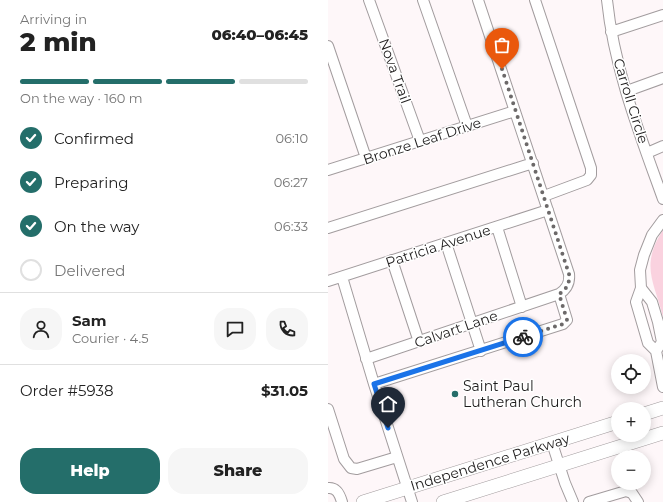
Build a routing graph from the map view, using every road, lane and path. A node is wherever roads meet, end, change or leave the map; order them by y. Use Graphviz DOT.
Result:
graph roads {
  1 [pos="369,0"];
  2 [pos="423,0"];
  3 [pos="478,0"];
  4 [pos="535,0"];
  5 [pos="607,0"];
  6 [pos="663,16"];
  7 [pos="611,32"];
  8 [pos="328,46"];
  9 [pos="663,78"];
  10 [pos="627,91"];
  11 [pos="516,111"];
  12 [pos="467,126"];
  13 [pos="420,141"];
  14 [pos="663,146"];
  15 [pos="647,153"];
  16 [pos="366,158"];
  17 [pos="533,163"];
  18 [pos="328,170"];
  19 [pos="544,196"];
  20 [pos="663,199"];
  21 [pos="548,210"];
  22 [pos="663,220"];
  23 [pos="498,227"];
  24 [pos="328,228"];
  25 [pos="446,243"];
  26 [pos="392,260"];
  27 [pos="342,277"];
  28 [pos="328,281"];
  29 [pos="641,288"];
  30 [pos="563,291"];
  31 [pos="522,306"];
  32 [pos="472,324"];
  33 [pos="419,342"];
  34 [pos="481,351"];
  35 [pos="656,351"];
  36 [pos="366,359"];
  37 [pos="374,384"];
  38 [pos="663,387"];
  39 [pos="663,408"];
  40 [pos="328,409"];
  41 [pos="651,412"];
  42 [pos="611,424"];
  43 [pos="663,433"];
  44 [pos="552,443"];
  45 [pos="397,457"];
  46 [pos="559,465"];
  47 [pos="328,488"];
  48 [pos="407,488"];
  49 [pos="342,502"];
  50 [pos="363,502"];
  51 [pos="412,502"];
  52 [pos="443,502"];
  53 [pos="573,502"];
  54 [pos="589,502"];
  55 [pos="638,502"];
  1 -- 13 [label="street, Nova Trail"];
  2 -- 12 [label="street"];
  3 -- 11 [label="street"];
  4 -- 19 [label="street"];
  5 -- 7 [label="street, Carroll Circle"];
  6 -- 7 [label="street"];
  7 -- 10 [label="street, Carroll Circle"];
  8 -- 16 [label="street"];
  9 -- 10 [label="street"];
  10 -- 15 [label="street, Carroll Circle"];
  11 -- 12 [label="street, Bronze Leaf Drive"];
  11 -- 17 [label="street"];
  12 -- 13 [label="street, Bronze Leaf Drive"];
  13 -- 16 [label="street, Bronze Leaf Drive"];
  14 -- 15 [label="street"];
  15 -- 20 [label="street, Carroll Circle"];
  16 -- 18 [label="street, Bronze Leaf Drive"];
  17 -- 19 [label="street"];
  17 -- 24 [label="street"];
  19 -- 21 [label="street"];
  21 -- 23 [label="street, Patricia Avenue"];
  21 -- 30 [label="street"];
  22 -- 29 [label="street"];
  23 -- 25 [label="street, Patricia Avenue"];
  23 -- 31 [label="street"];
  25 -- 26 [label="street, Patricia Avenue"];
  25 -- 32 [label="street"];
  26 -- 27 [label="street, Patricia Avenue"];
  26 -- 33 [label="street"];
  27 -- 28 [label="street, Patricia Avenue"];
  27 -- 36 [label="street"];
  29 -- 35 [label="street"];
  29 -- 35 [label="street"];
  30 -- 31 [label="street, Calvart Lane"];
  30 -- 34 [label="street"];
  31 -- 32 [label="street, Calvart Lane"];
  32 -- 33 [label="street, Calvart Lane"];
  32 -- 34 [label="street"];
  33 -- 36 [label="street, Calvart Lane"];
  34 -- 37 [label="street"];
  35 -- 38 [label="street"];
  36 -- 37 [label="street"];
  37 -- 45 [label="street"];
  39 -- 41 [label="main road"];
  40 -- 45 [label="street"];
  42 -- 44 [label="main road, Independence Parkway"];
  43 -- 46 [label="main road, Independence Parkway"];
  44 -- 46 [label="street"];
  44 -- 48 [label="main road, Independence Parkway"];
  45 -- 48 [label="street"];
  46 -- 52 [label="main road, Independence Parkway"];
  46 -- 53 [label="street"];
  47 -- 49 [label="street"];
  48 -- 50 [label="main road, Independence Parkway"];
  48 -- 51 [label="street"];
  54 -- 55 [label="street"];
}
